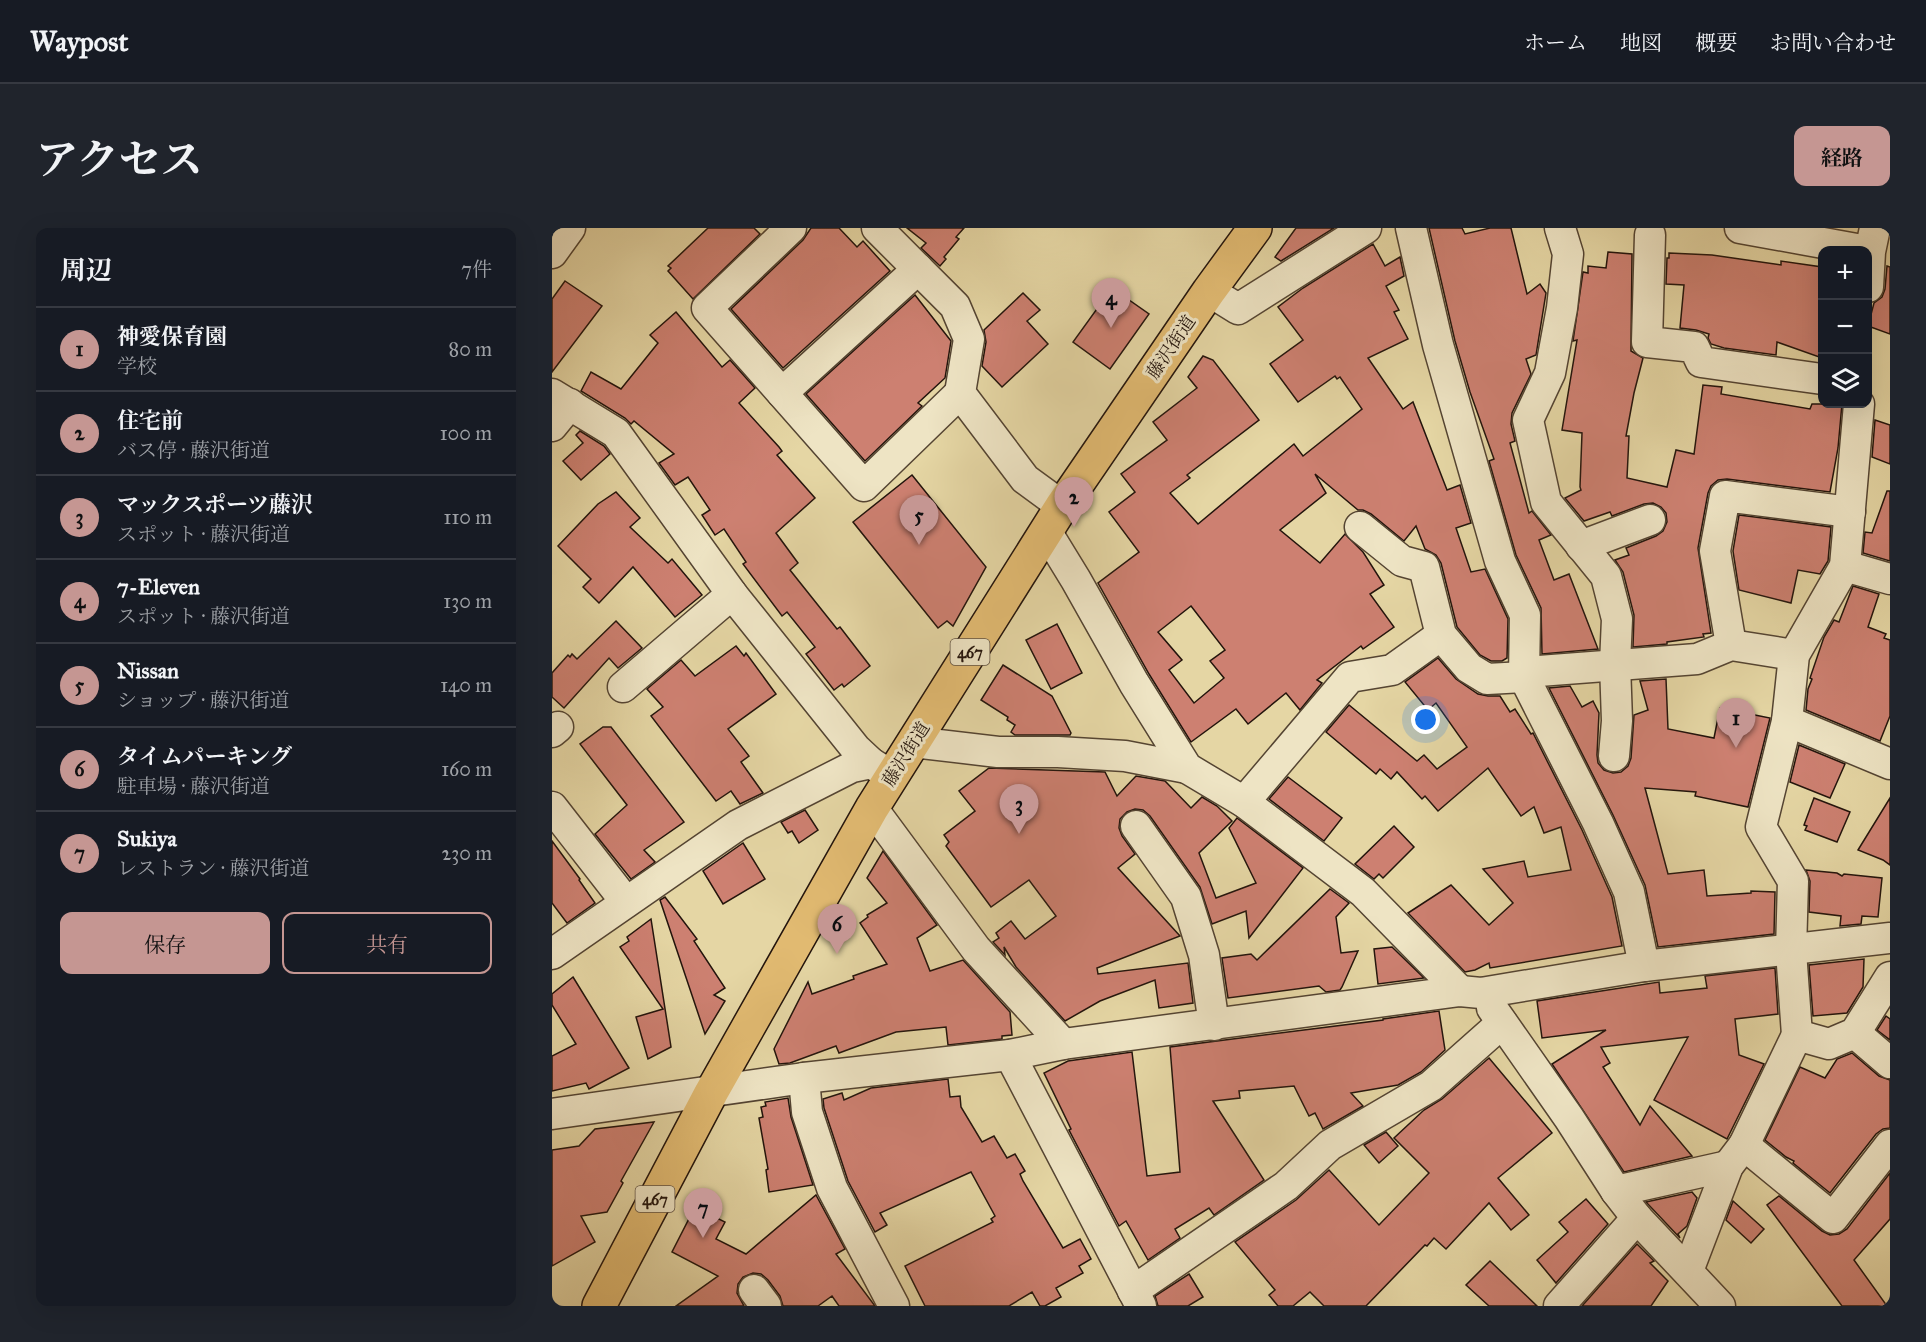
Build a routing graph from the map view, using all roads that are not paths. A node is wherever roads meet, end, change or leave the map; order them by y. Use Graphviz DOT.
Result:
graph roads {
  1 [pos="570,228"];
  2 [pos="791,228"];
  3 [pos="876,228"];
  4 [pos="1255,228"];
  5 [pos="1366,228"];
  6 [pos="1411,228"];
  7 [pos="1560,228"];
  8 [pos="1740,228"];
  9 [pos="1650,235"];
  10 [pos="1869,246"];
  11 [pos="552,254"];
  12 [pos="918,269"];
  13 [pos="1209,291"];
  14 [pos="1818,378"];
  15 [pos="782,393"];
  16 [pos="960,393"];
  17 [pos="558,408"];
  18 [pos="1859,408"];
  19 [pos="1850,512"];
  20 [pos="1054,519"];
  21 [pos="1650,520"];
  22 [pos="1360,527"];
  23 [pos="1581,546"];
  24 [pos="1845,566"];
  25 [pos="1890,579"];
  26 [pos="732,594"];
  27 [pos="1442,635"];
  28 [pos="1731,645"];
  29 [pos="1794,655"];
  30 [pos="1615,664"];
  31 [pos="1524,677"];
  32 [pos="623,687"];
  33 [pos="1787,721"];
  34 [pos="913,742"];
  35 [pos="1614,756"];
  36 [pos="1890,764"];
  37 [pos="1187,768"];
  38 [pos="881,769"];
  39 [pos="1244,802"];
  40 [pos="552,807"];
  41 [pos="872,808"];
  42 [pos="1136,826"];
  43 [pos="626,902"];
  44 [pos="1890,938"];
  45 [pos="557,939"];
  46 [pos="1791,951"];
  47 [pos="1644,966"];
  48 [pos="1890,977"];
  49 [pos="1471,992"];
  50 [pos="1502,1023"];
  51 [pos="1214,1025"];
  52 [pos="1855,1034"];
  53 [pos="1797,1035"];
  54 [pos="1063,1044"];
  55 [pos="1010,1055"];
  56 [pos="1890,1064"];
  57 [pos="804,1078"];
  58 [pos="711,1093"];
  59 [pos="552,1114"];
  60 [pos="1890,1144"];
  61 [pos="1736,1155"];
  62 [pos="1616,1191"];
  63 [pos="1637,1218"];
  64 [pos="1688,1271"];
  65 [pos="1137,1299"];
  66 [pos="599,1306"];
  67 [pos="894,1306"];
  68 [pos="1559,1306"];
  69 [pos="1720,1306"];
  1 -- 11 [label="street"];
  2 -- 15 [label="street"];
  3 -- 12 [label="street"];
  4 -- 13 [label="highway, 藤沢街道 / 467"];
  5 -- 13 [label="street"];
  6 -- 31 [label="street"];
  7 -- 23 [label="street"];
  8 -- 10 [label="street"];
  9 -- 14 [label="street"];
  12 -- 15 [label="street"];
  12 -- 16 [label="street"];
  13 -- 20 [label="highway, 藤沢街道 / 467"];
  15 -- 16 [label="street"];
  16 -- 20 [label="street"];
  17 -- 26 [label="street"];
  18 -- 19 [label="street"];
  19 -- 24 [label="street"];
  19 -- 28 [label="street"];
  20 -- 34 [label="highway, 藤沢街道 / 467"];
  20 -- 37 [label="street"];
  21 -- 23 [label="street"];
  22 -- 27 [label="street"];
  23 -- 30 [label="street"];
  24 -- 25 [label="street"];
  24 -- 29 [label="street"];
  26 -- 32 [label="street"];
  26 -- 38 [label="street"];
  27 -- 31 [label="street"];
  27 -- 39 [label="street"];
  28 -- 29 [label="street"];
  28 -- 30 [label="street"];
  29 -- 33 [label="street"];
  30 -- 31 [label="street"];
  30 -- 35 [label="street"];
  31 -- 47 [label="street"];
  33 -- 36 [label="street"];
  33 -- 46 [label="street"];
  34 -- 37 [label="street"];
  34 -- 38 [label="highway, 藤沢街道 / 467"];
  37 -- 39 [label="street"];
  38 -- 41 [label="highway, 藤沢街道 / 467"];
  38 -- 43 [label="street"];
  39 -- 49 [label="street"];
  40 -- 43 [label="street"];
  41 -- 54 [label="street"];
  41 -- 58 [label="highway, 藤沢街道 / 467"];
  42 -- 51 [label="street"];
  43 -- 45 [label="street"];
  44 -- 46 [label="street"];
  46 -- 47 [label="street"];
  46 -- 53 [label="street"];
  47 -- 49 [label="street"];
  48 -- 52 [label="street"];
  49 -- 50 [label="street"];
  49 -- 51 [label="street"];
  50 -- 62 [label="street"];
  50 -- 65 [label="street"];
  51 -- 54 [label="street"];
  52 -- 53 [label="street"];
  52 -- 56 [label="street"];
  53 -- 61 [label="street"];
  54 -- 55 [label="street"];
  55 -- 57 [label="street"];
  55 -- 65 [label="street"];
  57 -- 58 [label="street"];
  57 -- 67 [label="street"];
  58 -- 59 [label="street"];
  58 -- 66 [label="highway, 藤沢街道 / 467"];
  60 -- 61 [label="street"];
  61 -- 62 [label="street"];
  61 -- 64 [label="street"];
  62 -- 63 [label="street"];
  63 -- 64 [label="street"];
  63 -- 68 [label="street"];
  64 -- 69 [label="street"];
}
